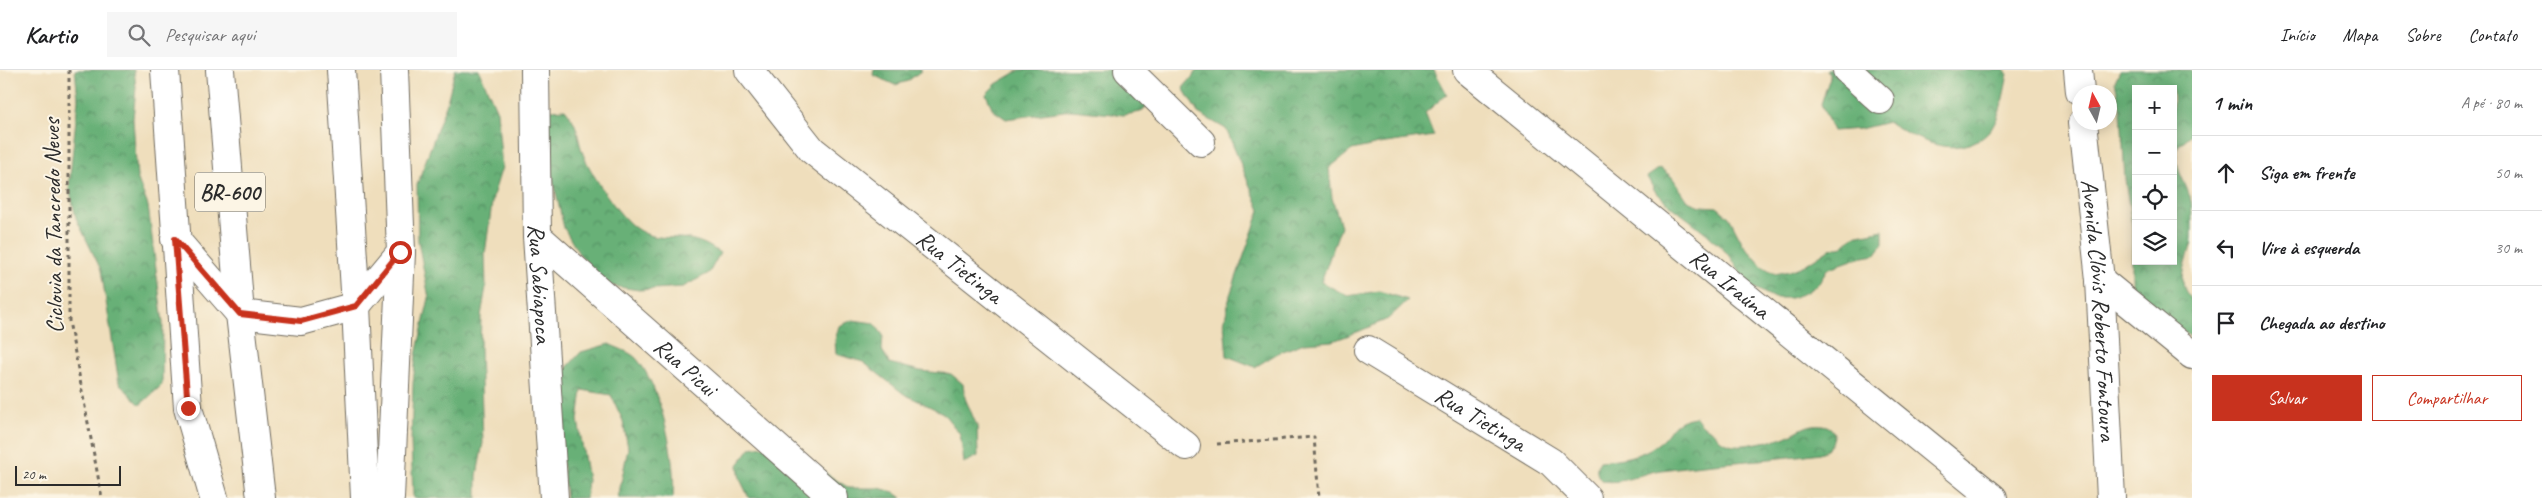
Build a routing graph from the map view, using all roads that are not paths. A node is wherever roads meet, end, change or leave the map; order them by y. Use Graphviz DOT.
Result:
graph roads {
  1 [pos="165,70"];
  2 [pos="220,70"];
  3 [pos="341,70"];
  4 [pos="394,70"];
  5 [pos="535,70"];
  6 [pos="749,70"];
  7 [pos="1128,70"];
  8 [pos="1467,70"];
  9 [pos="1847,70"];
  10 [pos="2078,70"];
  11 [pos="2079,85"];
  12 [pos="1880,100"];
  13 [pos="2084,130"];
  14 [pos="1201,142"];
  15 [pos="537,236"];
  16 [pos="175,239"];
  17 [pos="400,252"];
  18 [pos="2100,280"];
  19 [pos="356,306"];
  20 [pos="240,314"];
  21 [pos="1368,350"];
  22 [pos="2192,355"];
  23 [pos="1186,446"];
  24 [pos="214,498"];
  25 [pos="261,498"];
  26 [pos="365,498"];
  27 [pos="390,498"];
  28 [pos="554,498"];
  29 [pos="834,498"];
  30 [pos="1587,498"];
  31 [pos="1993,498"];
  32 [pos="2111,498"];
  1 -- 16 [label="street"];
  2 -- 20 [label="street, BR-600"];
  3 -- 19 [label="street"];
  4 -- 17 [label="street"];
  5 -- 15 [label="street, Rua Sabiapoca"];
  6 -- 23 [label="street, Rua Tietinga"];
  7 -- 14 [label="street"];
  8 -- 31 [label="street, Rua Iraúna"];
  9 -- 12 [label="street"];
  10 -- 11 [label="street"];
  13 -- 18 [label="street, Avenida Clóvis Roberto Fontoura"];
  15 -- 28 [label="street, Rua Sabiapoca"];
  15 -- 29 [label="street, Rua Picui"];
  16 -- 20 [label="street"];
  16 -- 24 [label="street"];
  17 -- 19 [label="street"];
  17 -- 27 [label="street"];
  18 -- 22 [label="street"];
  18 -- 32 [label="street, Avenida Clóvis Roberto Fontoura"];
  19 -- 20 [label="street"];
  19 -- 26 [label="street"];
  20 -- 25 [label="street, BR-600"];
  21 -- 30 [label="street, Rua Tietinga"];
}
